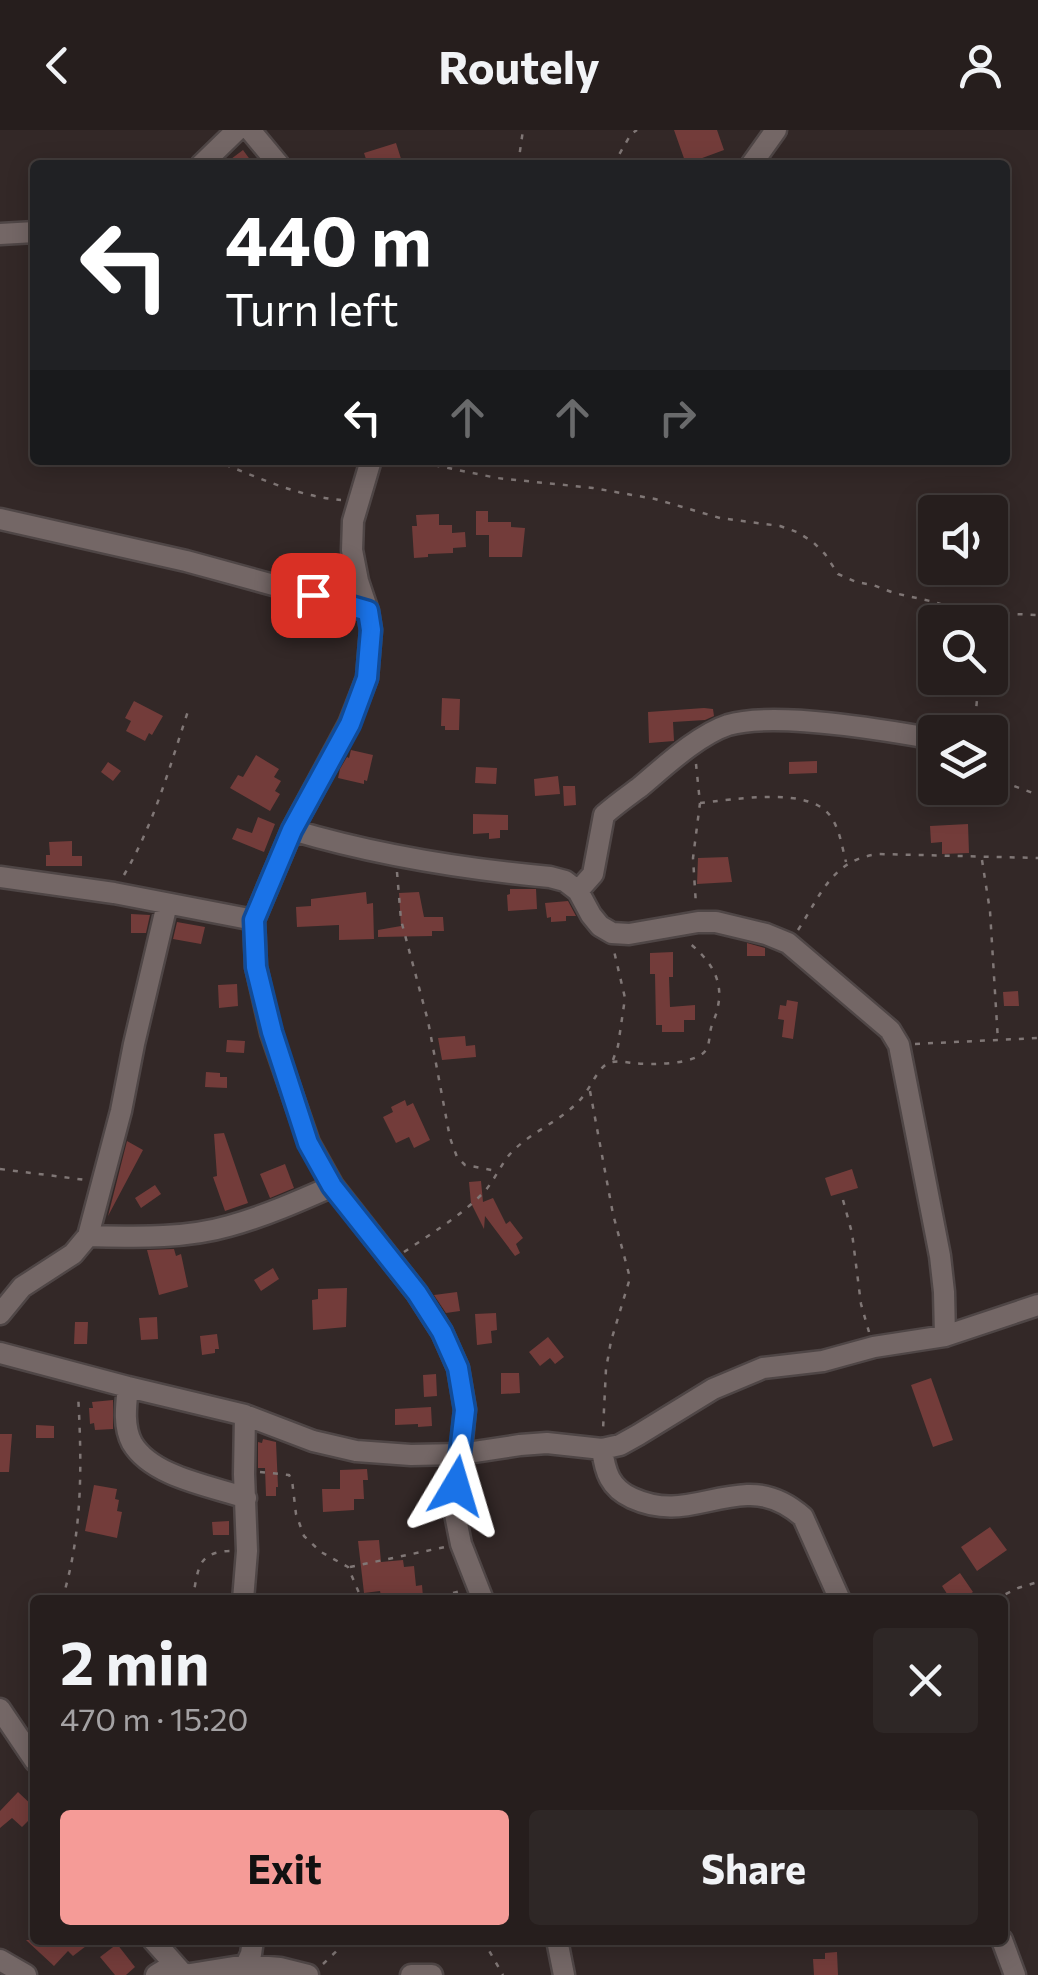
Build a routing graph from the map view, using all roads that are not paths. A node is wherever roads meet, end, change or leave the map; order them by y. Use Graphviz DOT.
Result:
graph roads {
  1 [pos="237,130"];
  2 [pos="250,130"];
  3 [pos="776,130"];
  4 [pos="207,160"];
  5 [pos="275,160"];
  6 [pos="755,160"];
  7 [pos="30,232"];
  8 [pos="0,234"];
  9 [pos="369,465"];
  10 [pos="0,519"];
  11 [pos="368,611"];
  12 [pos="918,737"];
  13 [pos="292,830"];
  14 [pos="0,877"];
  15 [pos="578,891"];
  16 [pos="167,904"];
  17 [pos="254,920"];
  18 [pos="332,1186"];
  19 [pos="88,1236"];
  20 [pos="1038,1306"];
  21 [pos="0,1314"];
  22 [pos="944,1336"];
  23 [pos="0,1353"];
  24 [pos="128,1387"];
  25 [pos="245,1415"];
  26 [pos="602,1449"];
  27 [pos="461,1454"];
  28 [pos="246,1498"];
  29 [pos="479,1593"];
  30 [pos="243,1595"];
  31 [pos="838,1595"];
  32 [pos="0,1709"];
  33 [pos="30,1754"];
  34 [pos="156,1945"];
  35 [pos="252,1945"];
  36 [pos="558,1945"];
  37 [pos="1004,1945"];
  38 [pos="0,1960"];
  39 [pos="246,1965"];
  40 [pos="174,1972"];
  41 [pos="26,1975"];
  42 [pos="306,1975"];
  43 [pos="411,1975"];
  44 [pos="432,1975"];
  45 [pos="564,1975"];
  46 [pos="1015,1975"];
  1 -- 4 [label="street"];
  2 -- 5 [label="street"];
  3 -- 6 [label="street"];
  7 -- 8 [label="street"];
  9 -- 11 [label="street"];
  10 -- 11 [label="street"];
  11 -- 13 [label="street"];
  12 -- 15 [label="street"];
  13 -- 15 [label="street"];
  13 -- 17 [label="street"];
  14 -- 16 [label="street"];
  15 -- 22 [label="street"];
  16 -- 17 [label="street"];
  16 -- 19 [label="street"];
  17 -- 18 [label="street"];
  18 -- 19 [label="street"];
  18 -- 27 [label="street"];
  19 -- 21 [label="street"];
  20 -- 22 [label="street"];
  22 -- 26 [label="street"];
  23 -- 24 [label="street"];
  24 -- 25 [label="street"];
  24 -- 28 [label="street"];
  25 -- 27 [label="street"];
  25 -- 28 [label="street"];
  26 -- 27 [label="street"];
  26 -- 31 [label="street"];
  27 -- 29 [label="street"];
  28 -- 30 [label="street"];
  32 -- 33 [label="street"];
  34 -- 40 [label="street"];
  35 -- 39 [label="street"];
  36 -- 45 [label="street"];
  37 -- 46 [label="street"];
  38 -- 41 [label="street"];
  39 -- 40 [label="street"];
  39 -- 42 [label="street"];
  43 -- 44 [label="street"];
}
